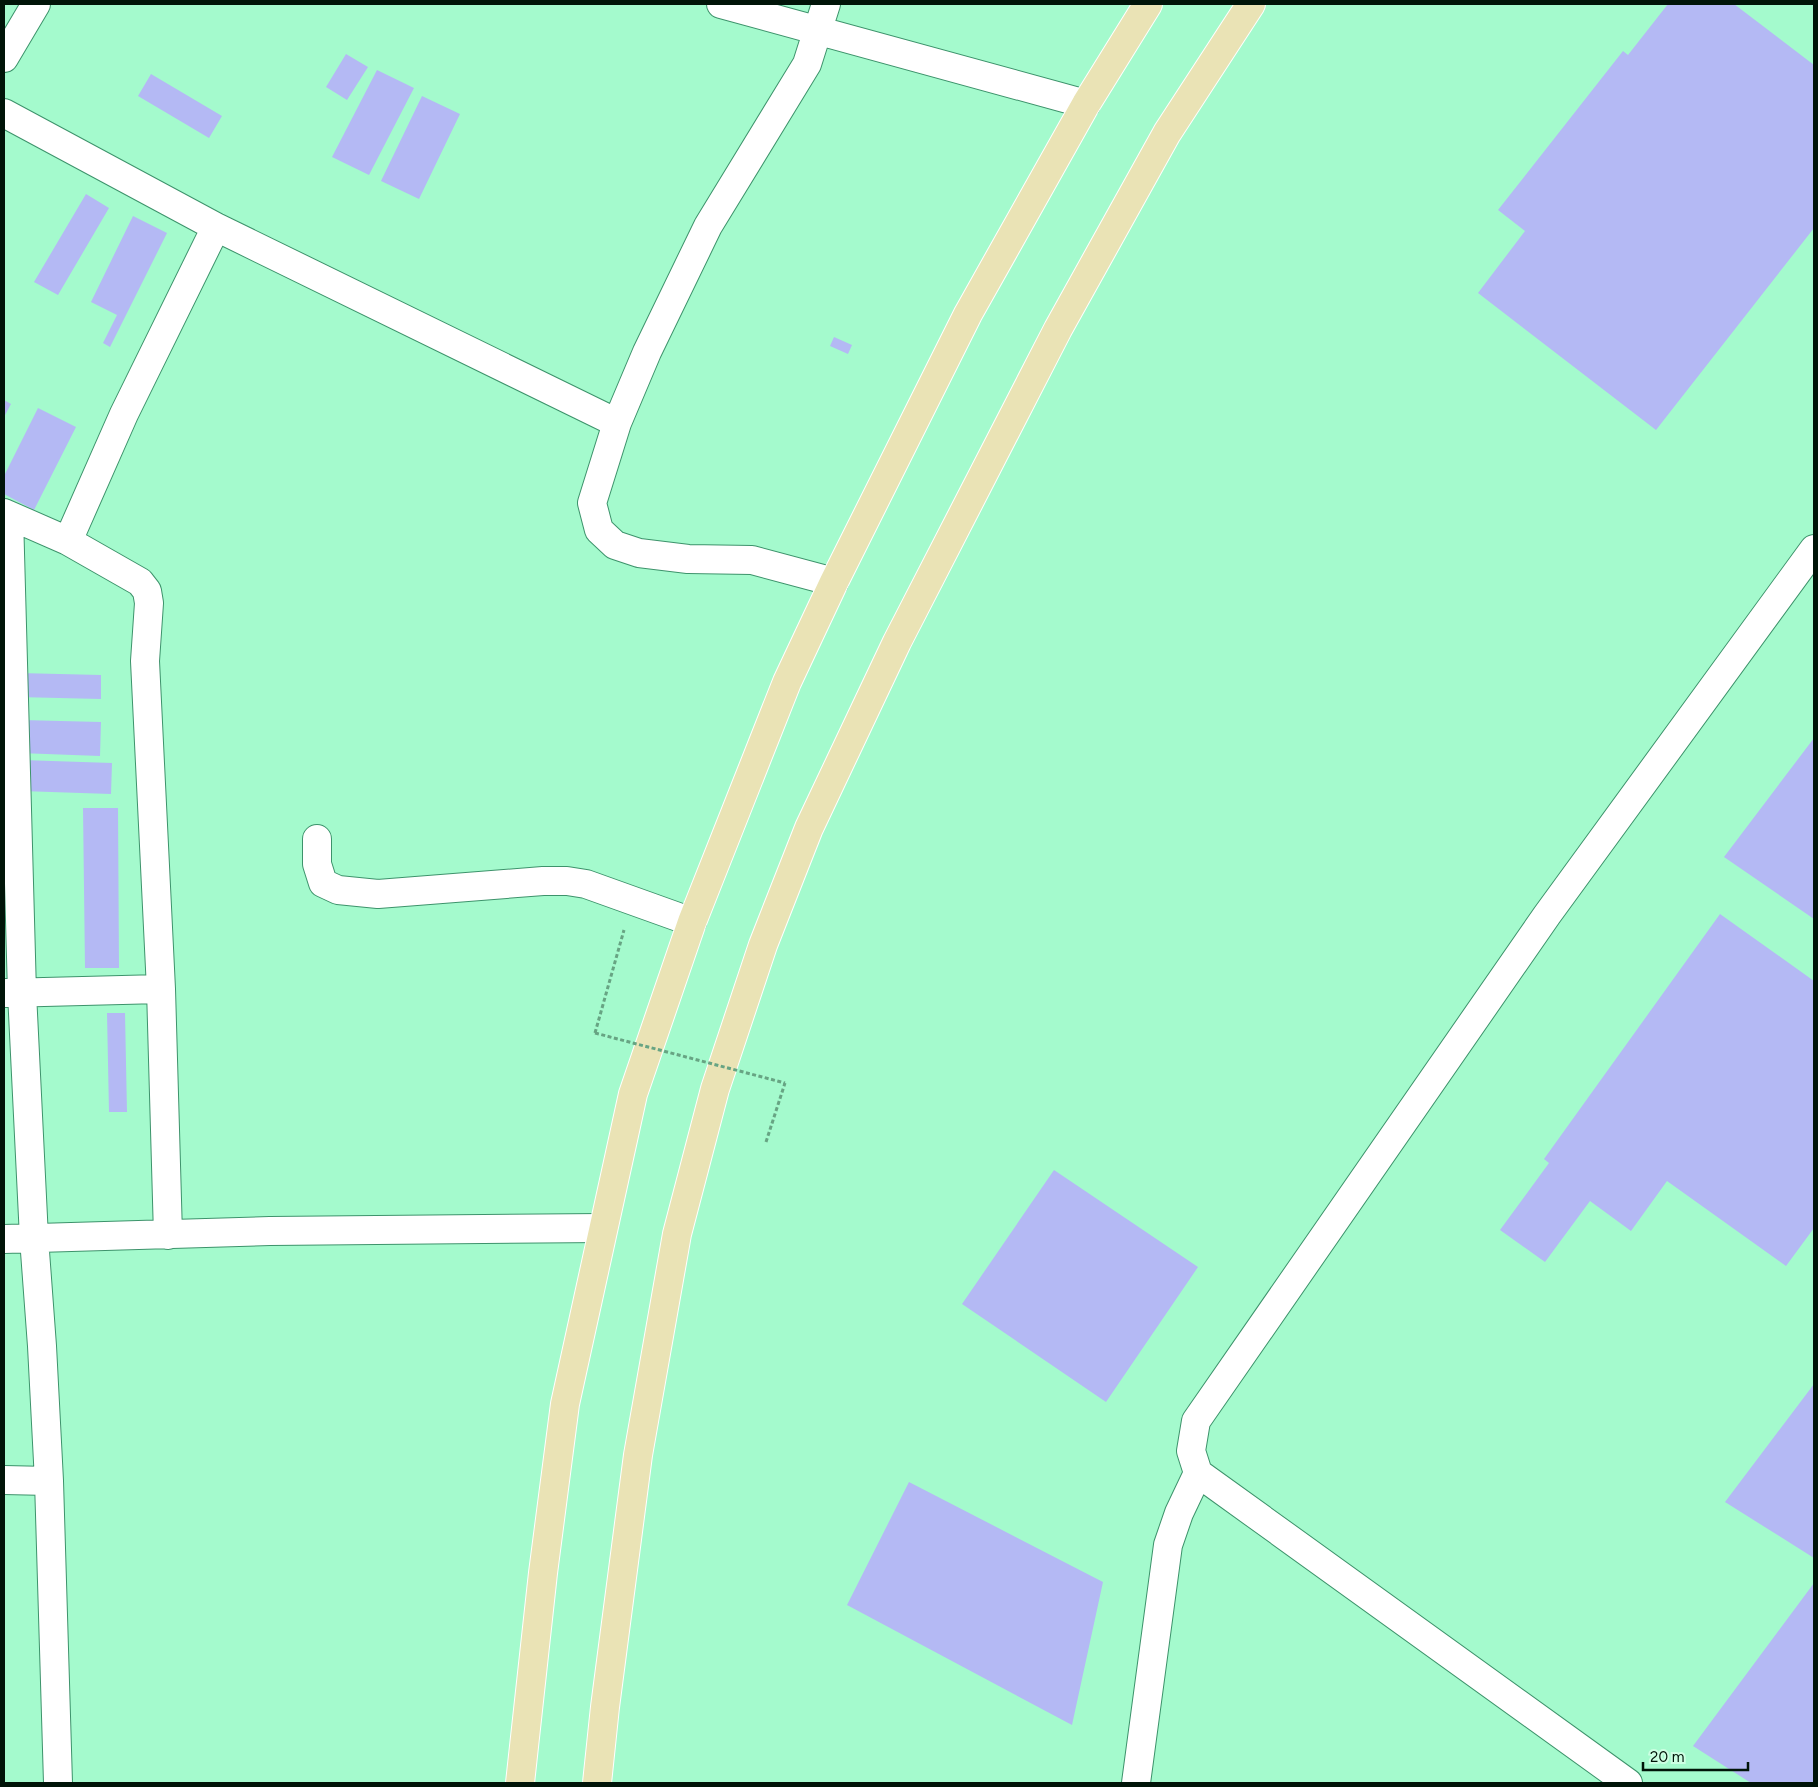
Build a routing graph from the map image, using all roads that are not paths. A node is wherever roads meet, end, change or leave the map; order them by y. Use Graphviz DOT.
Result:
graph roads {
  1 [pos="36,4"];
  2 [pos="721,4"];
  3 [pos="826,4"];
  4 [pos="1148,4"];
  5 [pos="1251,4"];
  6 [pos="819,30"];
  7 [pos="4,58"];
  8 [pos="1086,104"];
  9 [pos="4,113"];
  10 [pos="216,227"];
  11 [pos="617,423"];
  12 [pos="6,514"];
  13 [pos="68,541"];
  14 [pos="1814,549"];
  15 [pos="834,582"];
  16 [pos="317,839"];
  17 [pos="692,922"];
  18 [pos="161,989"];
  19 [pos="13,993"];
  20 [pos="603,1228"];
  21 [pos="168,1235"];
  22 [pos="34,1238"];
  23 [pos="4,1239"];
  24 [pos="1198,1473"];
  25 [pos="4,1480"];
  26 [pos="49,1481"];
  27 [pos="58,1783"];
  28 [pos="520,1783"];
  29 [pos="597,1783"];
  30 [pos="1136,1783"];
  31 [pos="1628,1783"];
  1 -- 7 [label="street"];
  2 -- 6 [label="street"];
  3 -- 6 [label="street"];
  4 -- 8 [label="main road"];
  5 -- 29 [label="main road"];
  6 -- 8 [label="street"];
  6 -- 11 [label="street"];
  8 -- 15 [label="main road"];
  9 -- 10 [label="street"];
  10 -- 11 [label="street"];
  10 -- 13 [label="street"];
  11 -- 15 [label="street"];
  12 -- 13 [label="street"];
  12 -- 19 [label="street"];
  13 -- 18 [label="street"];
  14 -- 24 [label="street"];
  15 -- 17 [label="main road"];
  16 -- 17 [label="street"];
  17 -- 20 [label="main road"];
  18 -- 19 [label="street"];
  18 -- 21 [label="street"];
  19 -- 22 [label="street"];
  20 -- 21 [label="street"];
  20 -- 28 [label="main road"];
  21 -- 22 [label="street"];
  22 -- 23 [label="street"];
  22 -- 26 [label="street"];
  24 -- 30 [label="street"];
  24 -- 31 [label="street"];
  25 -- 26 [label="street"];
  26 -- 27 [label="street"];
}
